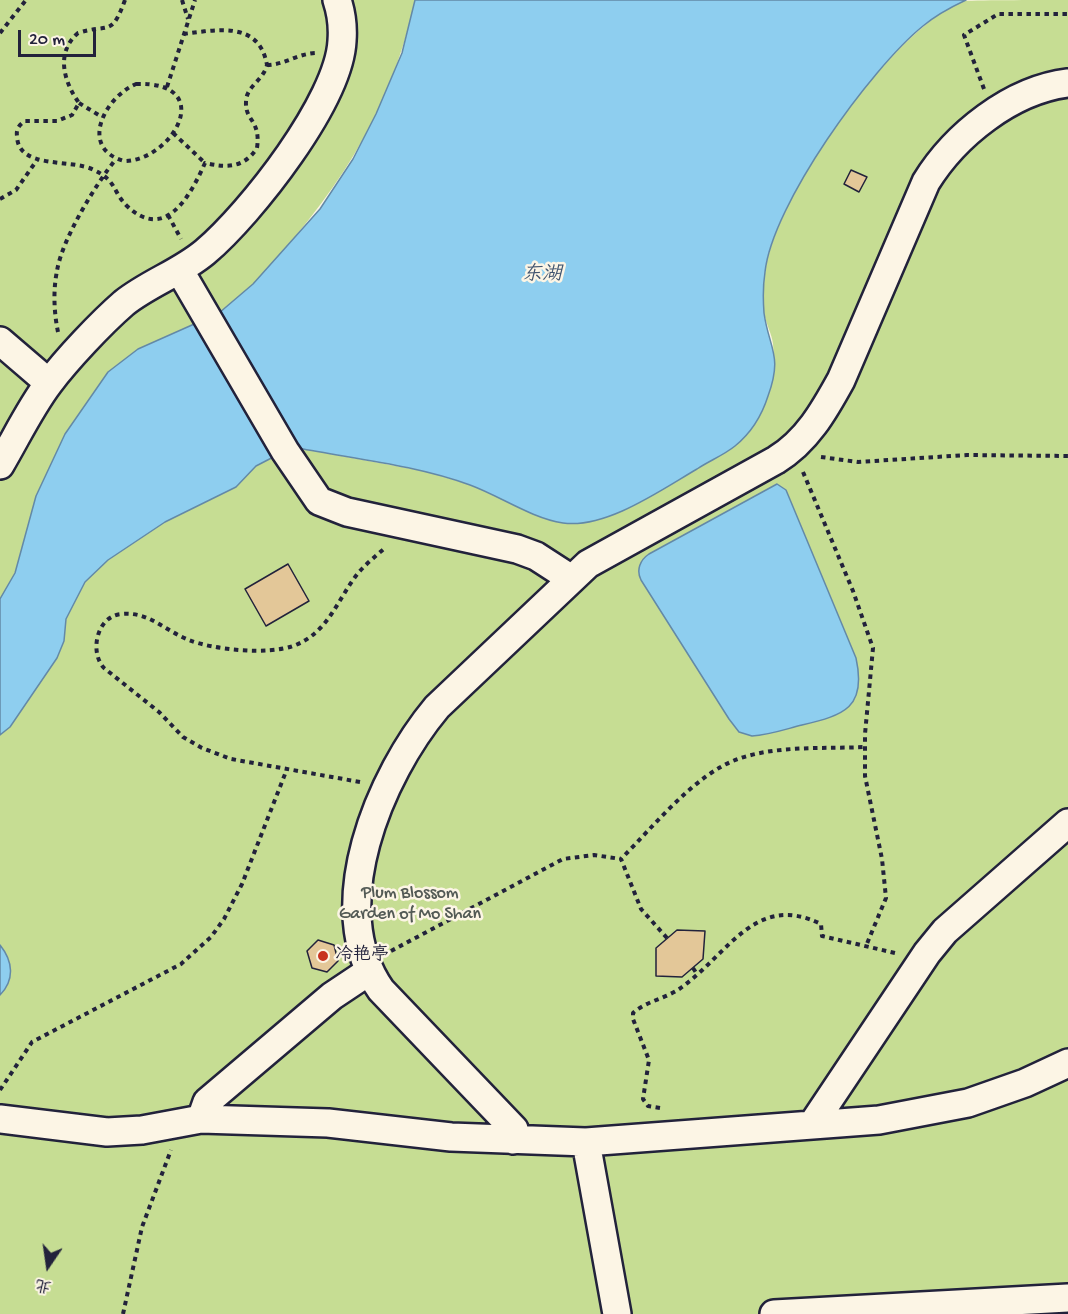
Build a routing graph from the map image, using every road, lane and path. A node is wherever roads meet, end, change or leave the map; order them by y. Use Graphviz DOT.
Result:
graph roads {
  1 [pos="26,0"];
  2 [pos="125,0"];
  3 [pos="182,0"];
  4 [pos="195,0"];
  5 [pos="337,0"];
  6 [pos="1068,14"];
  7 [pos="188,20"];
  8 [pos="0,33"];
  9 [pos="183,34"];
  10 [pos="339,55"];
  11 [pos="267,65"];
  12 [pos="1068,83"];
  13 [pos="167,87"];
  14 [pos="78,103"];
  15 [pos="993,114"];
  16 [pos="102,117"];
  17 [pos="173,133"];
  18 [pos="116,159"];
  19 [pos="37,160"];
  20 [pos="205,163"];
  21 [pos="103,175"];
  22 [pos="0,199"];
  23 [pos="180,272"];
  24 [pos="0,341"];
  25 [pos="54,377"];
  26 [pos="793,449"];
  27 [pos="1068,456"];
  28 [pos="0,465"];
  29 [pos="413,526"];
  30 [pos="570,578"];
  31 [pos="865,747"];
  32 [pos="287,769"];
  33 [pos="385,787"];
  34 [pos="1068,823"];
  35 [pos="621,859"];
  36 [pos="667,938"];
  37 [pos="866,946"];
  38 [pos="922,960"];
  39 [pos="367,968"];
  40 [pos="693,968"];
  41 [pos="698,974"];
  42 [pos="1068,1063"];
  43 [pos="0,1090"];
  44 [pos="667,1109"];
  45 [pos="0,1119"];
  46 [pos="192,1120"];
  47 [pos="812,1125"];
  48 [pos="513,1140"];
  49 [pos="586,1142"];
  50 [pos="1068,1298"];
  51 [pos="123,1314"];
  52 [pos="617,1314"];
  53 [pos="774,1314"];
  1 -- 8 [label="path"];
  2 -- 14 [label="path"];
  3 -- 7 [label="path"];
  4 -- 7 [label="path"];
  5 -- 10 [label="street"];
  6 -- 15 [label="path"];
  7 -- 9 [label="path"];
  9 -- 11 [label="path"];
  9 -- 13 [label="path"];
  10 -- 11 [label="path"];
  10 -- 23 [label="street"];
  11 -- 20 [label="path"];
  12 -- 15 [label="street"];
  13 -- 16 [label="path"];
  13 -- 17 [label="path"];
  14 -- 16 [label="path"];
  14 -- 19 [label="path"];
  15 -- 26 [label="street"];
  16 -- 18 [label="path"];
  17 -- 18 [label="path"];
  17 -- 20 [label="path"];
  18 -- 21 [label="path"];
  19 -- 21 [label="path"];
  19 -- 22 [label="path"];
  20 -- 21 [label="path"];
  21 -- 25 [label="path"];
  23 -- 25 [label="street"];
  23 -- 29 [label="street"];
  24 -- 25 [label="street"];
  25 -- 28 [label="street"];
  26 -- 27 [label="path"];
  26 -- 30 [label="street"];
  26 -- 31 [label="path"];
  29 -- 30 [label="street"];
  29 -- 32 [label="path"];
  30 -- 33 [label="street"];
  31 -- 35 [label="path"];
  31 -- 37 [label="path"];
  32 -- 33 [label="path"];
  32 -- 43 [label="path"];
  33 -- 39 [label="street"];
  34 -- 38 [label="street"];
  35 -- 36 [label="path"];
  35 -- 39 [label="path"];
  37 -- 38 [label="path"];
  37 -- 41 [label="path"];
  38 -- 47 [label="street"];
  39 -- 46 [label="street"];
  39 -- 48 [label="street"];
  40 -- 41 [label="path"];
  41 -- 44 [label="path"];
  42 -- 47 [label="street"];
  45 -- 46 [label="street"];
  46 -- 48 [label="street"];
  46 -- 51 [label="path"];
  47 -- 49 [label="street"];
  48 -- 49 [label="street"];
  49 -- 52 [label="street"];
  50 -- 53 [label="street"];
}
